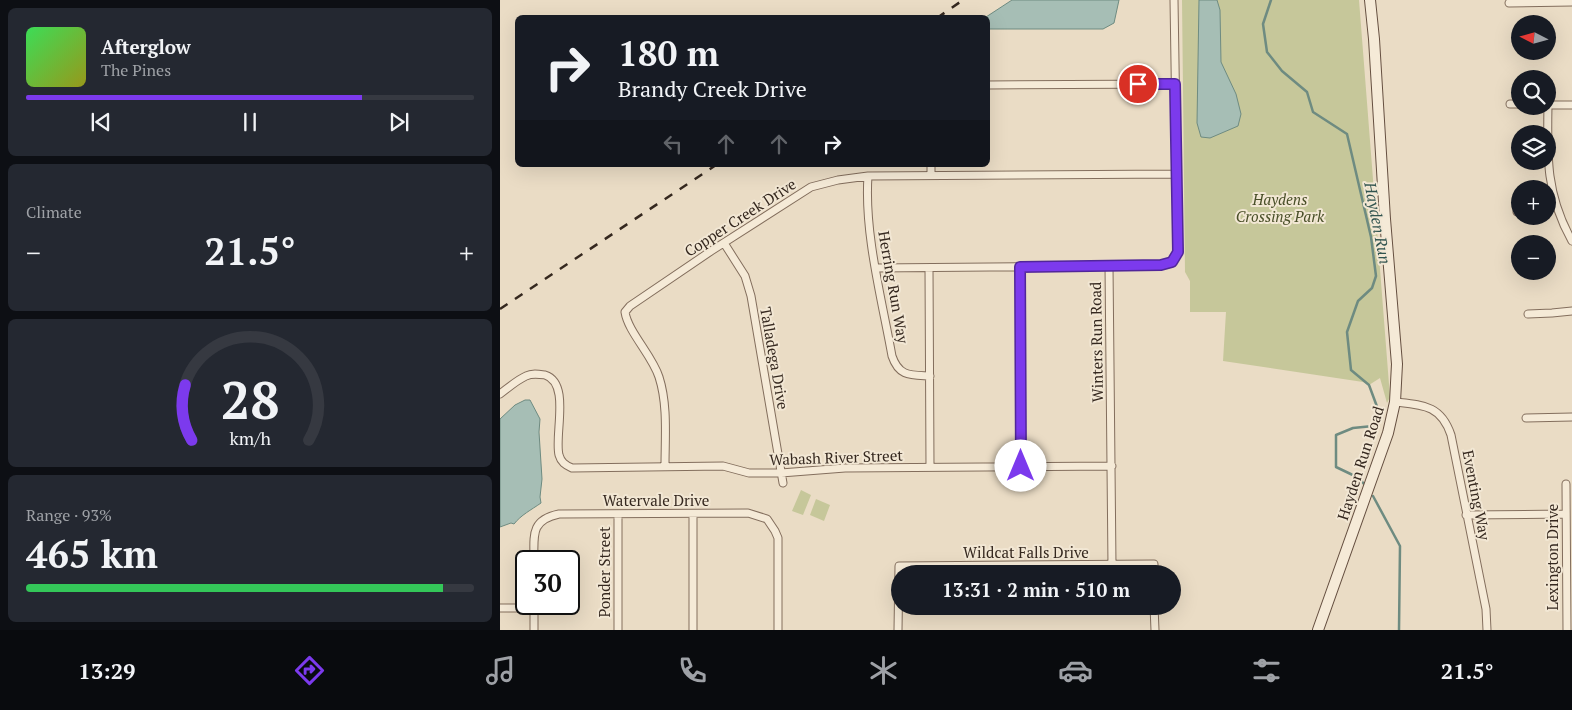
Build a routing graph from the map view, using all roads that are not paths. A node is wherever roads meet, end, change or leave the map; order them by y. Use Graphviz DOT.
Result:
graph roads {
  1 [pos="1174,0"];
  2 [pos="1370,0"];
  3 [pos="1572,2"];
  4 [pos="1509,4"];
  5 [pos="1175,84"];
  6 [pos="990,85"];
  7 [pos="1556,105"];
  8 [pos="1572,105"];
  9 [pos="1548,115"];
  10 [pos="931,167"];
  11 [pos="1176,174"];
  12 [pos="931,175"];
  13 [pos="868,176"];
  14 [pos="1550,180"];
  15 [pos="1556,212"];
  16 [pos="1572,241"];
  17 [pos="724,242"];
  18 [pos="1109,266"];
  19 [pos="1020,267"];
  20 [pos="876,268"];
  21 [pos="929,268"];
  22 [pos="1572,310"];
  23 [pos="1528,314"];
  24 [pos="930,376"];
  25 [pos="500,394"];
  26 [pos="1395,402"];
  27 [pos="1572,417"];
  28 [pos="1526,418"];
  29 [pos="665,466"];
  30 [pos="1021,466"];
  31 [pos="1112,466"];
  32 [pos="930,467"];
  33 [pos="781,473"];
  34 [pos="783,483"];
  35 [pos="1566,484"];
  36 [pos="618,514"];
  37 [pos="693,514"];
  38 [pos="1566,514"];
  39 [pos="1466,515"];
  40 [pos="534,550"];
  41 [pos="1112,565"];
  42 [pos="1154,565"];
  43 [pos="515,607"];
  44 [pos="500,608"];
  45 [pos="534,615"];
  46 [pos="898,615"];
  47 [pos="1154,615"];
  48 [pos="534,630"];
  49 [pos="618,630"];
  50 [pos="692,630"];
  51 [pos="778,630"];
  52 [pos="898,630"];
  53 [pos="1155,630"];
  54 [pos="1318,630"];
  55 [pos="1487,630"];
  56 [pos="1567,630"];
  1 -- 5 [label="street, Winters Run Road"];
  2 -- 26 [label="main road, Hayden Run Road"];
  3 -- 4 [label="street"];
  5 -- 6 [label="street"];
  5 -- 11 [label="street, Winters Run Road"];
  7 -- 8 [label="street"];
  9 -- 14 [label="street"];
  10 -- 12 [label="street"];
  11 -- 12 [label="street, Copper Creek Drive"];
  11 -- 18 [label="street, Winters Run Road"];
  12 -- 13 [label="street, Copper Creek Drive"];
  13 -- 17 [label="street, Copper Creek Drive"];
  13 -- 20 [label="street, Herring Run Way"];
  15 -- 16 [label="street"];
  17 -- 29 [label="street, Copper Creek Drive"];
  17 -- 33 [label="street, Talladega Drive"];
  18 -- 19 [label="street"];
  18 -- 31 [label="street, Winters Run Road"];
  19 -- 21 [label="street"];
  19 -- 30 [label="street"];
  20 -- 21 [label="street"];
  20 -- 24 [label="street, Herring Run Way"];
  21 -- 24 [label="street"];
  22 -- 23 [label="street"];
  24 -- 32 [label="street"];
  25 -- 29 [label="street, Wabash River Street"];
  26 -- 39 [label="street, Eventing Way"];
  26 -- 54 [label="main road, Hayden Run Road"];
  27 -- 28 [label="street"];
  29 -- 33 [label="street, Wabash River Street"];
  30 -- 31 [label="street, Wabash River Street"];
  30 -- 32 [label="street, Wabash River Street"];
  31 -- 41 [label="street, Winters Run Road"];
  32 -- 33 [label="street, Wabash River Street"];
  33 -- 34 [label="street, Talladega Drive"];
  35 -- 38 [label="street, Lexington Drive"];
  36 -- 37 [label="street, Watervale Drive"];
  36 -- 40 [label="street, Watervale Drive"];
  36 -- 49 [label="street, Ponder Street"];
  37 -- 50 [label="street"];
  37 -- 51 [label="street, Watervale Drive"];
  38 -- 39 [label="street"];
  38 -- 56 [label="street, Lexington Drive"];
  39 -- 55 [label="street, Eventing Way"];
  41 -- 42 [label="street, Wildcat Falls Drive"];
  43 -- 44 [label="street"];
  45 -- 48 [label="street"];
  46 -- 52 [label="street, Wildcat Falls Drive"];
  47 -- 53 [label="street"];
}
